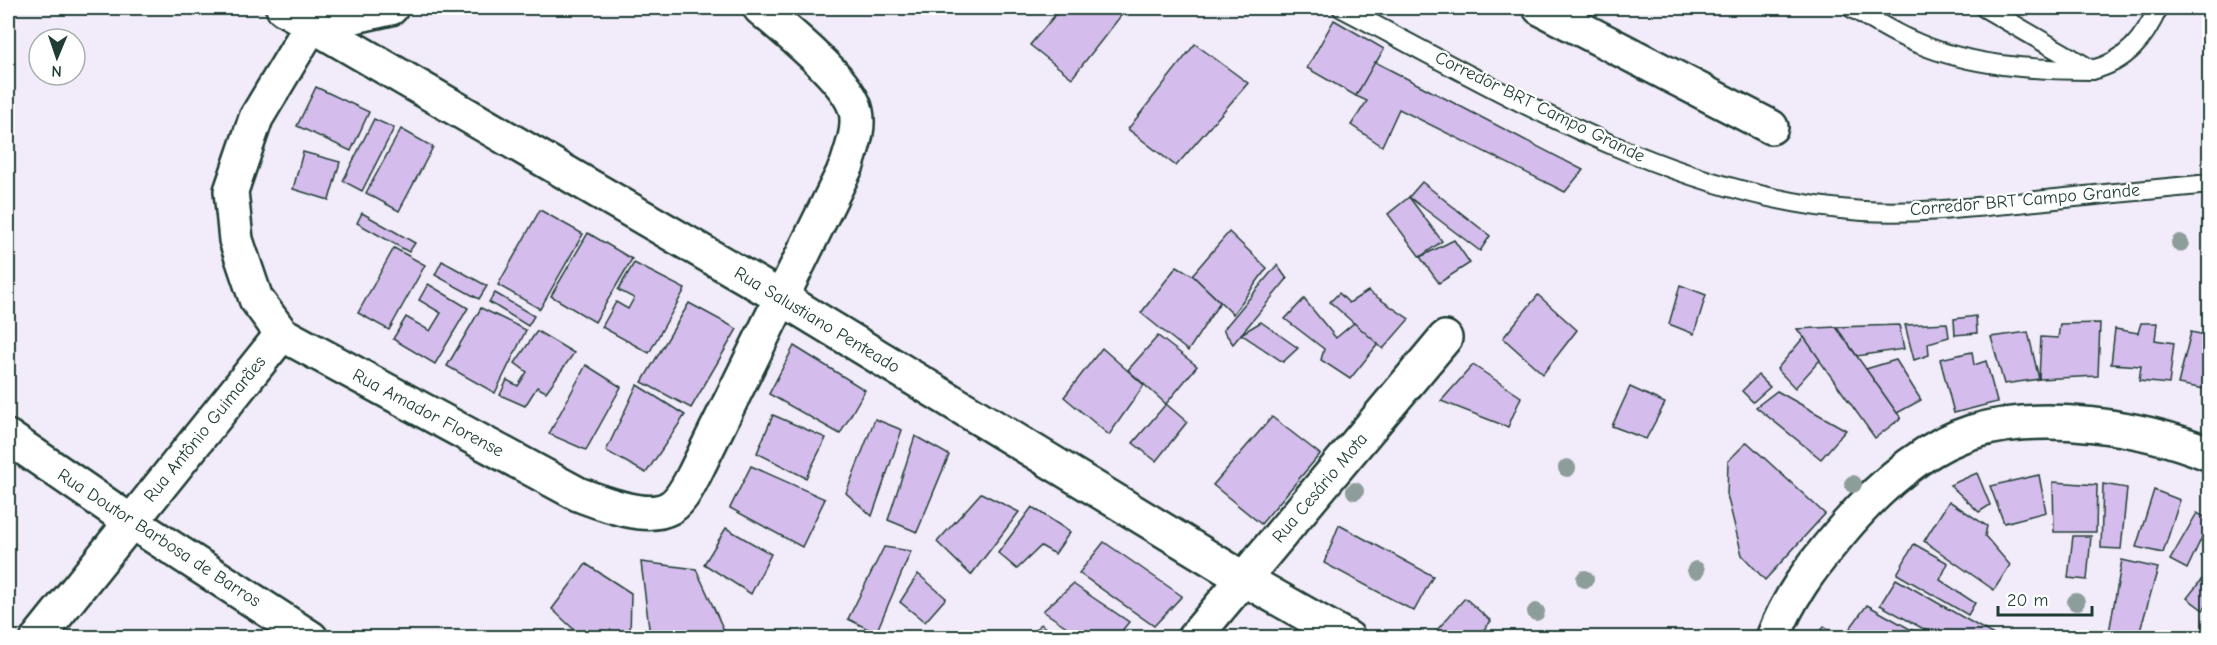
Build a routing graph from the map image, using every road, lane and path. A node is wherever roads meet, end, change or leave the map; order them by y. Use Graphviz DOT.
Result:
graph roads {
  1 [pos="283,8"];
  2 [pos="391,8"];
  3 [pos="760,8"];
  4 [pos="1342,8"];
  5 [pos="1540,8"];
  6 [pos="1852,8"];
  7 [pos="1985,8"];
  8 [pos="2158,8"];
  9 [pos="311,26"];
  10 [pos="2092,70"];
  11 [pos="1771,127"];
  12 [pos="2210,184"];
  13 [pos="780,297"];
  14 [pos="282,334"];
  15 [pos="1445,338"];
  16 [pos="8,437"];
  17 [pos="2210,454"];
  18 [pos="130,521"];
  19 [pos="1244,579"];
  20 [pos="38,638"];
  21 [pos="311,638"];
  22 [pos="1194,638"];
  23 [pos="1348,638"];
  24 [pos="1773,638"];
  1 -- 9 [label="street, Rua Salustiano Penteado"];
  2 -- 9 [label="street"];
  3 -- 13 [label="street, Rua Amador Florense"];
  4 -- 12 [label="lane, Corredor BRT Campo Grande"];
  5 -- 11 [label="street"];
  6 -- 10 [label="lane"];
  7 -- 10 [label="lane"];
  8 -- 10 [label="lane"];
  9 -- 13 [label="street, Rua Salustiano Penteado"];
  9 -- 14 [label="street, Rua Amador Florense"];
  13 -- 14 [label="street, Rua Amador Florense"];
  13 -- 19 [label="street, Rua Salustiano Penteado"];
  14 -- 18 [label="street, Rua Antônio Guimarães"];
  15 -- 19 [label="street, Rua Cesário Mota"];
  16 -- 18 [label="street, Rua Doutor Barbosa de Barros"];
  17 -- 24 [label="street"];
  18 -- 20 [label="street, Rua Antônio Guimarães"];
  18 -- 21 [label="street, Rua Doutor Barbosa de Barros"];
  19 -- 22 [label="street, Rua Cesário Mota"];
  19 -- 23 [label="street, Rua Salustiano Penteado"];
}
